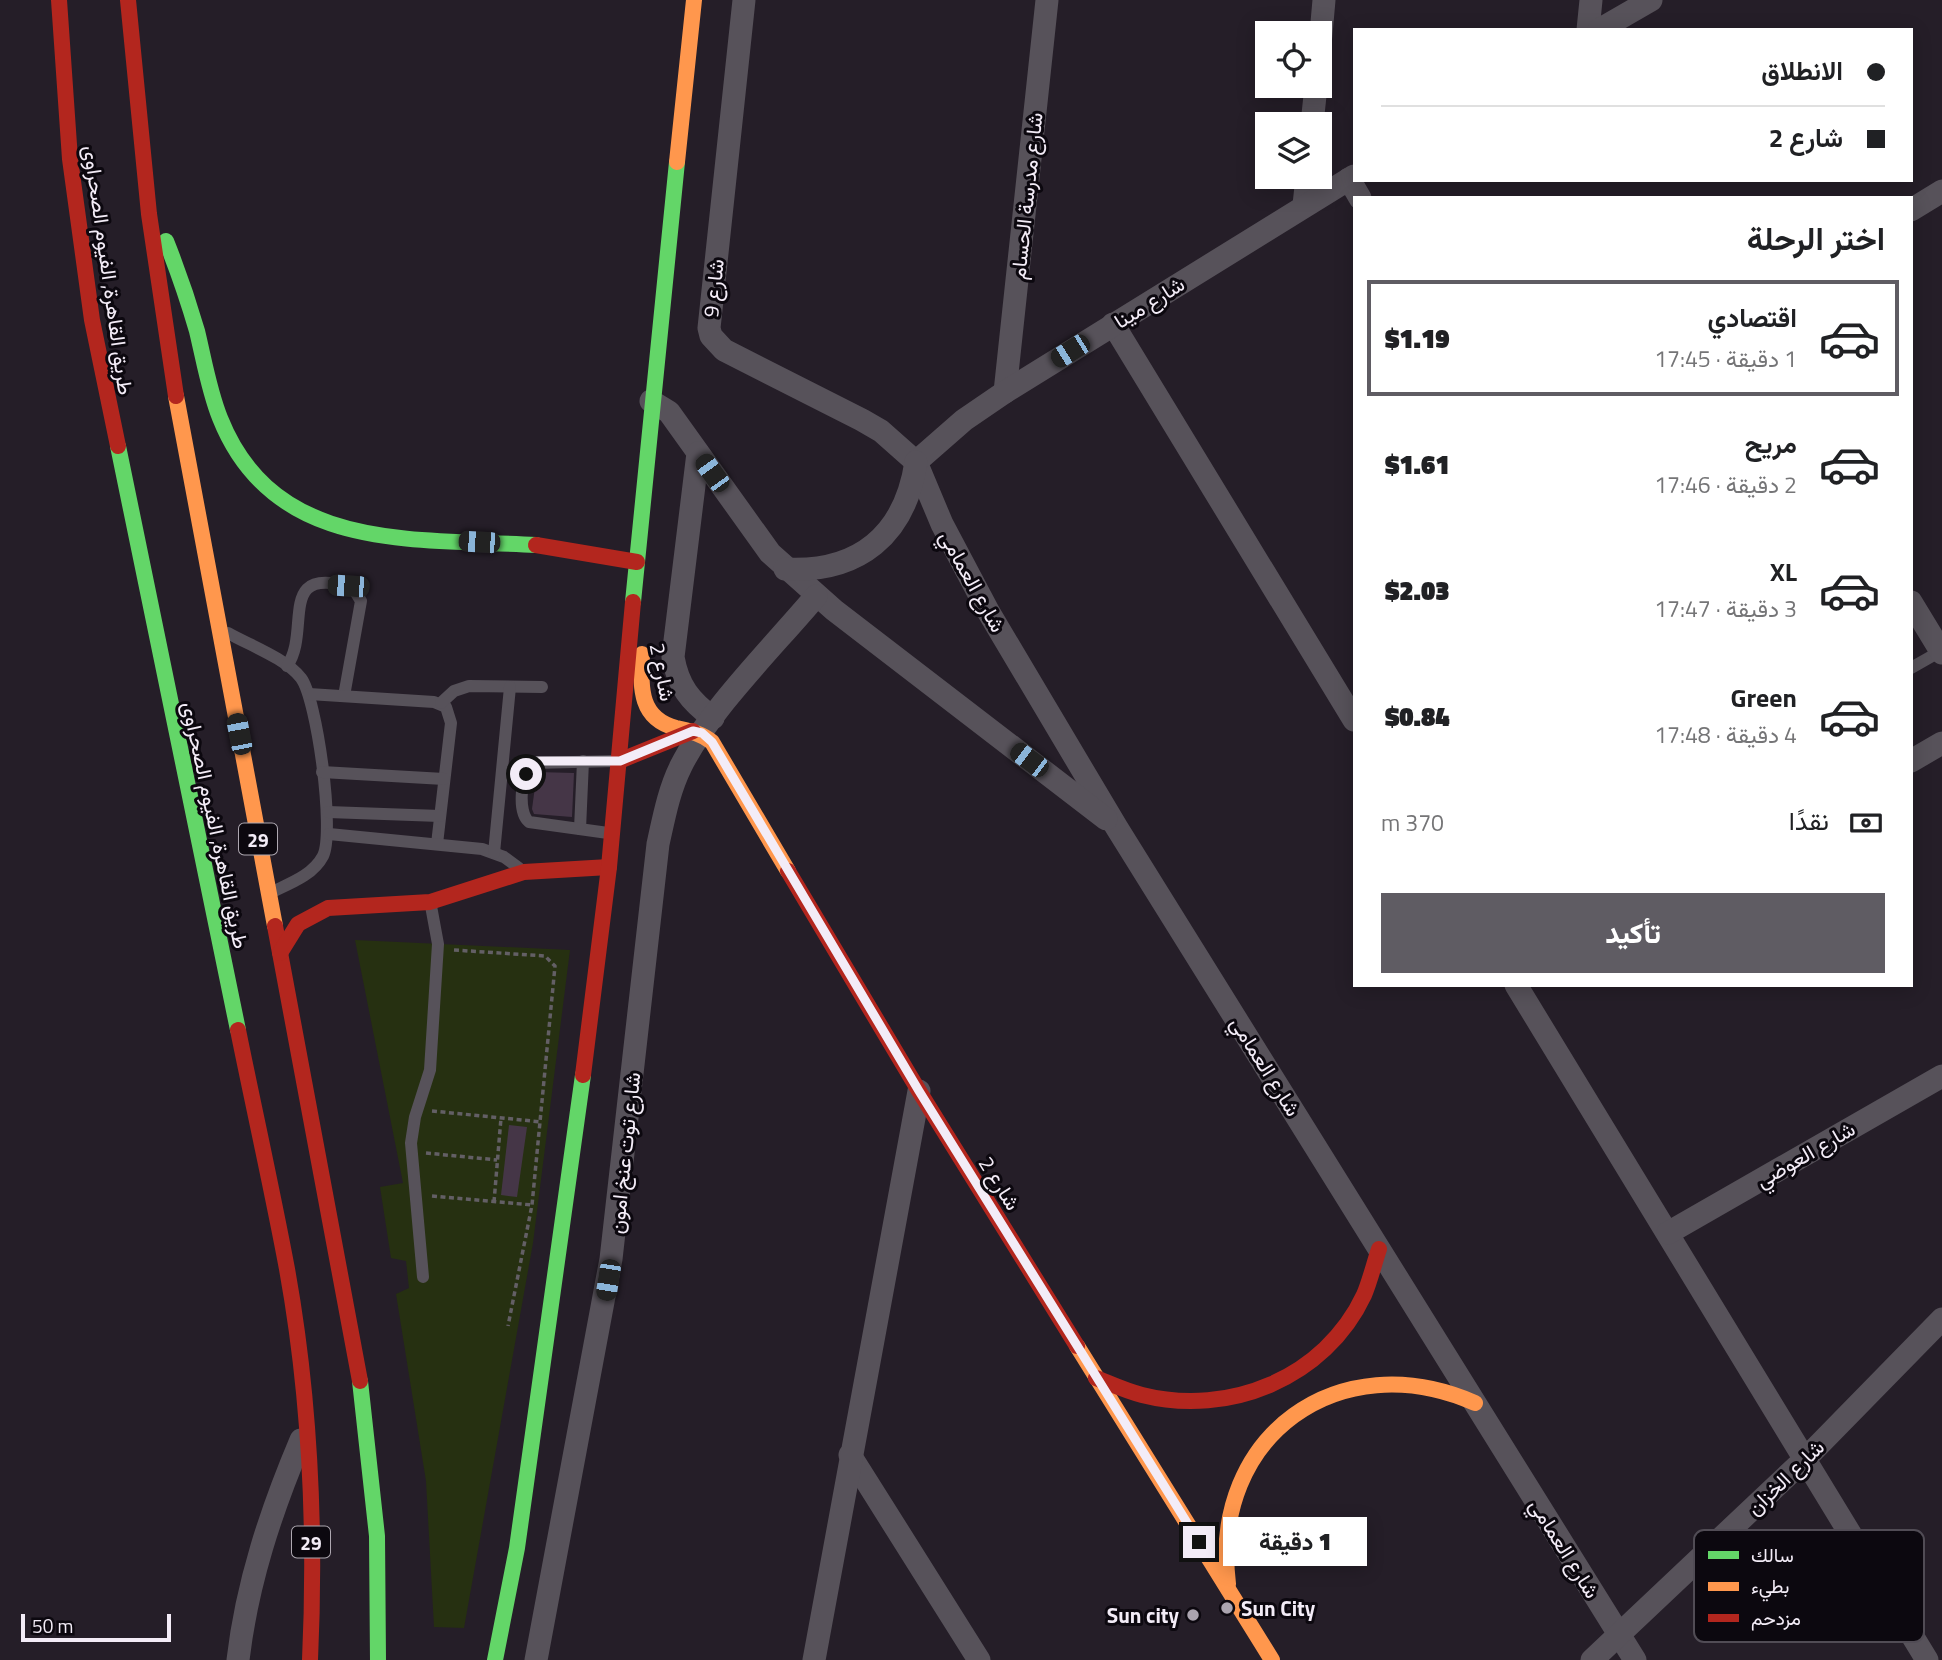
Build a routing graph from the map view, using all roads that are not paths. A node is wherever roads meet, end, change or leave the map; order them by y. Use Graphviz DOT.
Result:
graph roads {
  1 [pos="59,0"];
  2 [pos="128,0"];
  3 [pos="135,0"];
  4 [pos="694,0"];
  5 [pos="744,0"];
  6 [pos="1047,0"];
  7 [pos="1324,0"];
  8 [pos="1591,0"];
  9 [pos="1651,0"];
  10 [pos="129,19"];
  11 [pos="1322,21"];
  12 [pos="1588,28"];
  13 [pos="1602,28"];
  14 [pos="1355,184"];
  15 [pos="1306,189"];
  16 [pos="1942,191"];
  17 [pos="1304,205"];
  18 [pos="1913,208"];
  19 [pos="149,214"];
  20 [pos="1113,324"];
  21 [pos="1006,392"];
  22 [pos="651,401"];
  23 [pos="698,453"];
  24 [pos="916,462"];
  25 [pos="637,562"];
  26 [pos="785,569"];
  27 [pos="816,596"];
  28 [pos="1913,606"];
  29 [pos="218,628"];
  30 [pos="632,631"];
  31 [pos="1941,652"];
  32 [pos="287,666"];
  33 [pos="1913,667"];
  34 [pos="510,687"];
  35 [pos="542,687"];
  36 [pos="309,694"];
  37 [pos="344,696"];
  38 [pos="441,703"];
  39 [pos="1353,718"];
  40 [pos="703,727"];
  41 [pos="1942,743"];
  42 [pos="1913,760"];
  43 [pos="583,761"];
  44 [pos="620,761"];
  45 [pos="322,772"];
  46 [pos="444,779"];
  47 [pos="328,812"];
  48 [pos="440,816"];
  49 [pos="1117,828"];
  50 [pos="580,829"];
  51 [pos="612,833"];
  52 [pos="329,834"];
  53 [pos="437,844"];
  54 [pos="494,853"];
  55 [pos="609,867"];
  56 [pos="524,872"];
  57 [pos="269,894"];
  58 [pos="430,902"];
  59 [pos="279,953"];
  60 [pos="1525,988"];
  61 [pos="1942,1076"];
  62 [pos="919,1091"];
  63 [pos="1668,1233"];
  64 [pos="1379,1249"];
  65 [pos="423,1277"];
  66 [pos="1942,1319"];
  67 [pos="1096,1378"];
  68 [pos="1475,1403"];
  69 [pos="308,1424"];
  70 [pos="850,1455"];
  71 [pos="1806,1458"];
  72 [pos="1730,1530"];
  73 [pos="1849,1530"];
  74 [pos="1694,1565"];
  75 [pos="1229,1588"];
  76 [pos="1620,1635"];
  77 [pos="1916,1642"];
  78 [pos="238,1660"];
  79 [pos="310,1660"];
  80 [pos="378,1660"];
  81 [pos="495,1660"];
  82 [pos="536,1660"];
  83 [pos="814,1660"];
  84 [pos="979,1660"];
  85 [pos="1272,1660"];
  86 [pos="1592,1660"];
  87 [pos="1635,1660"];
  88 [pos="1927,1660"];
  1 -- 69 [label="main road, طريق القاهرة, الفيوم الصحراوى / 29"];
  2 -- 10 [label="main road, طريق القاهرة, الفيوم الصحراوى / 29"];
  3 -- 10 [label="main road"];
  4 -- 22 [label="main road"];
  5 -- 24 [label="street, شارع 9"];
  6 -- 21 [label="street, شارع مدرسة الحسام"];
  7 -- 11 [label="street"];
  8 -- 12 [label="street"];
  9 -- 13 [label="street"];
  10 -- 19 [label="main road, طريق القاهرة, الفيوم الصحراوى / 29"];
  14 -- 17 [label="street, شارع مينا"];
  15 -- 17 [label="street"];
  16 -- 18 [label="street"];
  17 -- 20 [label="street, شارع مينا"];
  19 -- 25 [label="main road"];
  19 -- 29 [label="main road, طريق القاهرة, الفيوم الصحراوى / 29"];
  20 -- 21 [label="street, شارع مينا"];
  20 -- 39 [label="street"];
  21 -- 24 [label="street, شارع مينا"];
  22 -- 23 [label="street"];
  22 -- 25 [label="main road"];
  23 -- 26 [label="street"];
  23 -- 40 [label="street"];
  24 -- 26 [label="street"];
  24 -- 49 [label="street, شارع العمامي"];
  25 -- 30 [label="main road"];
  26 -- 27 [label="street"];
  27 -- 40 [label="street"];
  27 -- 49 [label="street"];
  28 -- 31 [label="street"];
  29 -- 32 [label="lane"];
  29 -- 57 [label="main road, طريق القاهرة, الفيوم الصحراوى / 29"];
  30 -- 40 [label="main road, شارع 2"];
  30 -- 44 [label="main road"];
  31 -- 33 [label="lane"];
  32 -- 36 [label="lane"];
  32 -- 37 [label="lane"];
  34 -- 35 [label="lane"];
  34 -- 38 [label="lane"];
  34 -- 54 [label="lane"];
  36 -- 37 [label="lane"];
  36 -- 45 [label="lane"];
  37 -- 38 [label="lane"];
  38 -- 46 [label="lane"];
  40 -- 44 [label="main road"];
  40 -- 62 [label="main road, شارع 2"];
  40 -- 82 [label="street, شارع توت عنخ امون"];
  41 -- 42 [label="street"];
  43 -- 44 [label="lane"];
  43 -- 50 [label="lane"];
  43 -- 50 [label="lane"];
  44 -- 51 [label="main road"];
  45 -- 46 [label="lane"];
  45 -- 47 [label="lane"];
  46 -- 48 [label="lane"];
  47 -- 48 [label="lane"];
  47 -- 52 [label="lane"];
  48 -- 53 [label="lane"];
  49 -- 64 [label="street, شارع العمامي"];
  50 -- 51 [label="lane"];
  51 -- 55 [label="main road"];
  52 -- 53 [label="lane"];
  52 -- 57 [label="lane"];
  53 -- 54 [label="lane"];
  54 -- 56 [label="lane"];
  55 -- 56 [label="main road"];
  55 -- 81 [label="main road"];
  56 -- 58 [label="main road"];
  57 -- 59 [label="main road, طريق القاهرة, الفيوم الصحراوى / 29"];
  58 -- 59 [label="main road"];
  58 -- 65 [label="lane"];
  59 -- 80 [label="main road, طريق القاهرة, الفيوم الصحراوى / 29"];
  60 -- 63 [label="street"];
  61 -- 63 [label="street, شارع العوضي"];
  62 -- 67 [label="main road, شارع 2"];
  62 -- 70 [label="street"];
  63 -- 71 [label="street"];
  64 -- 67 [label="main road"];
  64 -- 68 [label="street, شارع العمامي"];
  66 -- 71 [label="street, شارع الخزان"];
  67 -- 75 [label="main road, شارع 2"];
  68 -- 75 [label="main road"];
  68 -- 76 [label="street, شارع العمامي"];
  69 -- 78 [label="street"];
  69 -- 79 [label="main road, طريق القاهرة, الفيوم الصحراوى / 29"];
  70 -- 83 [label="street"];
  70 -- 84 [label="street"];
  71 -- 72 [label="street, شارع الخزان"];
  71 -- 73 [label="street"];
  74 -- 76 [label="street, شارع الخزان"];
  75 -- 85 [label="main road, شارع 2"];
  76 -- 86 [label="street, شارع الخزان"];
  76 -- 87 [label="street, شارع العمامي"];
  77 -- 88 [label="street"];
}
